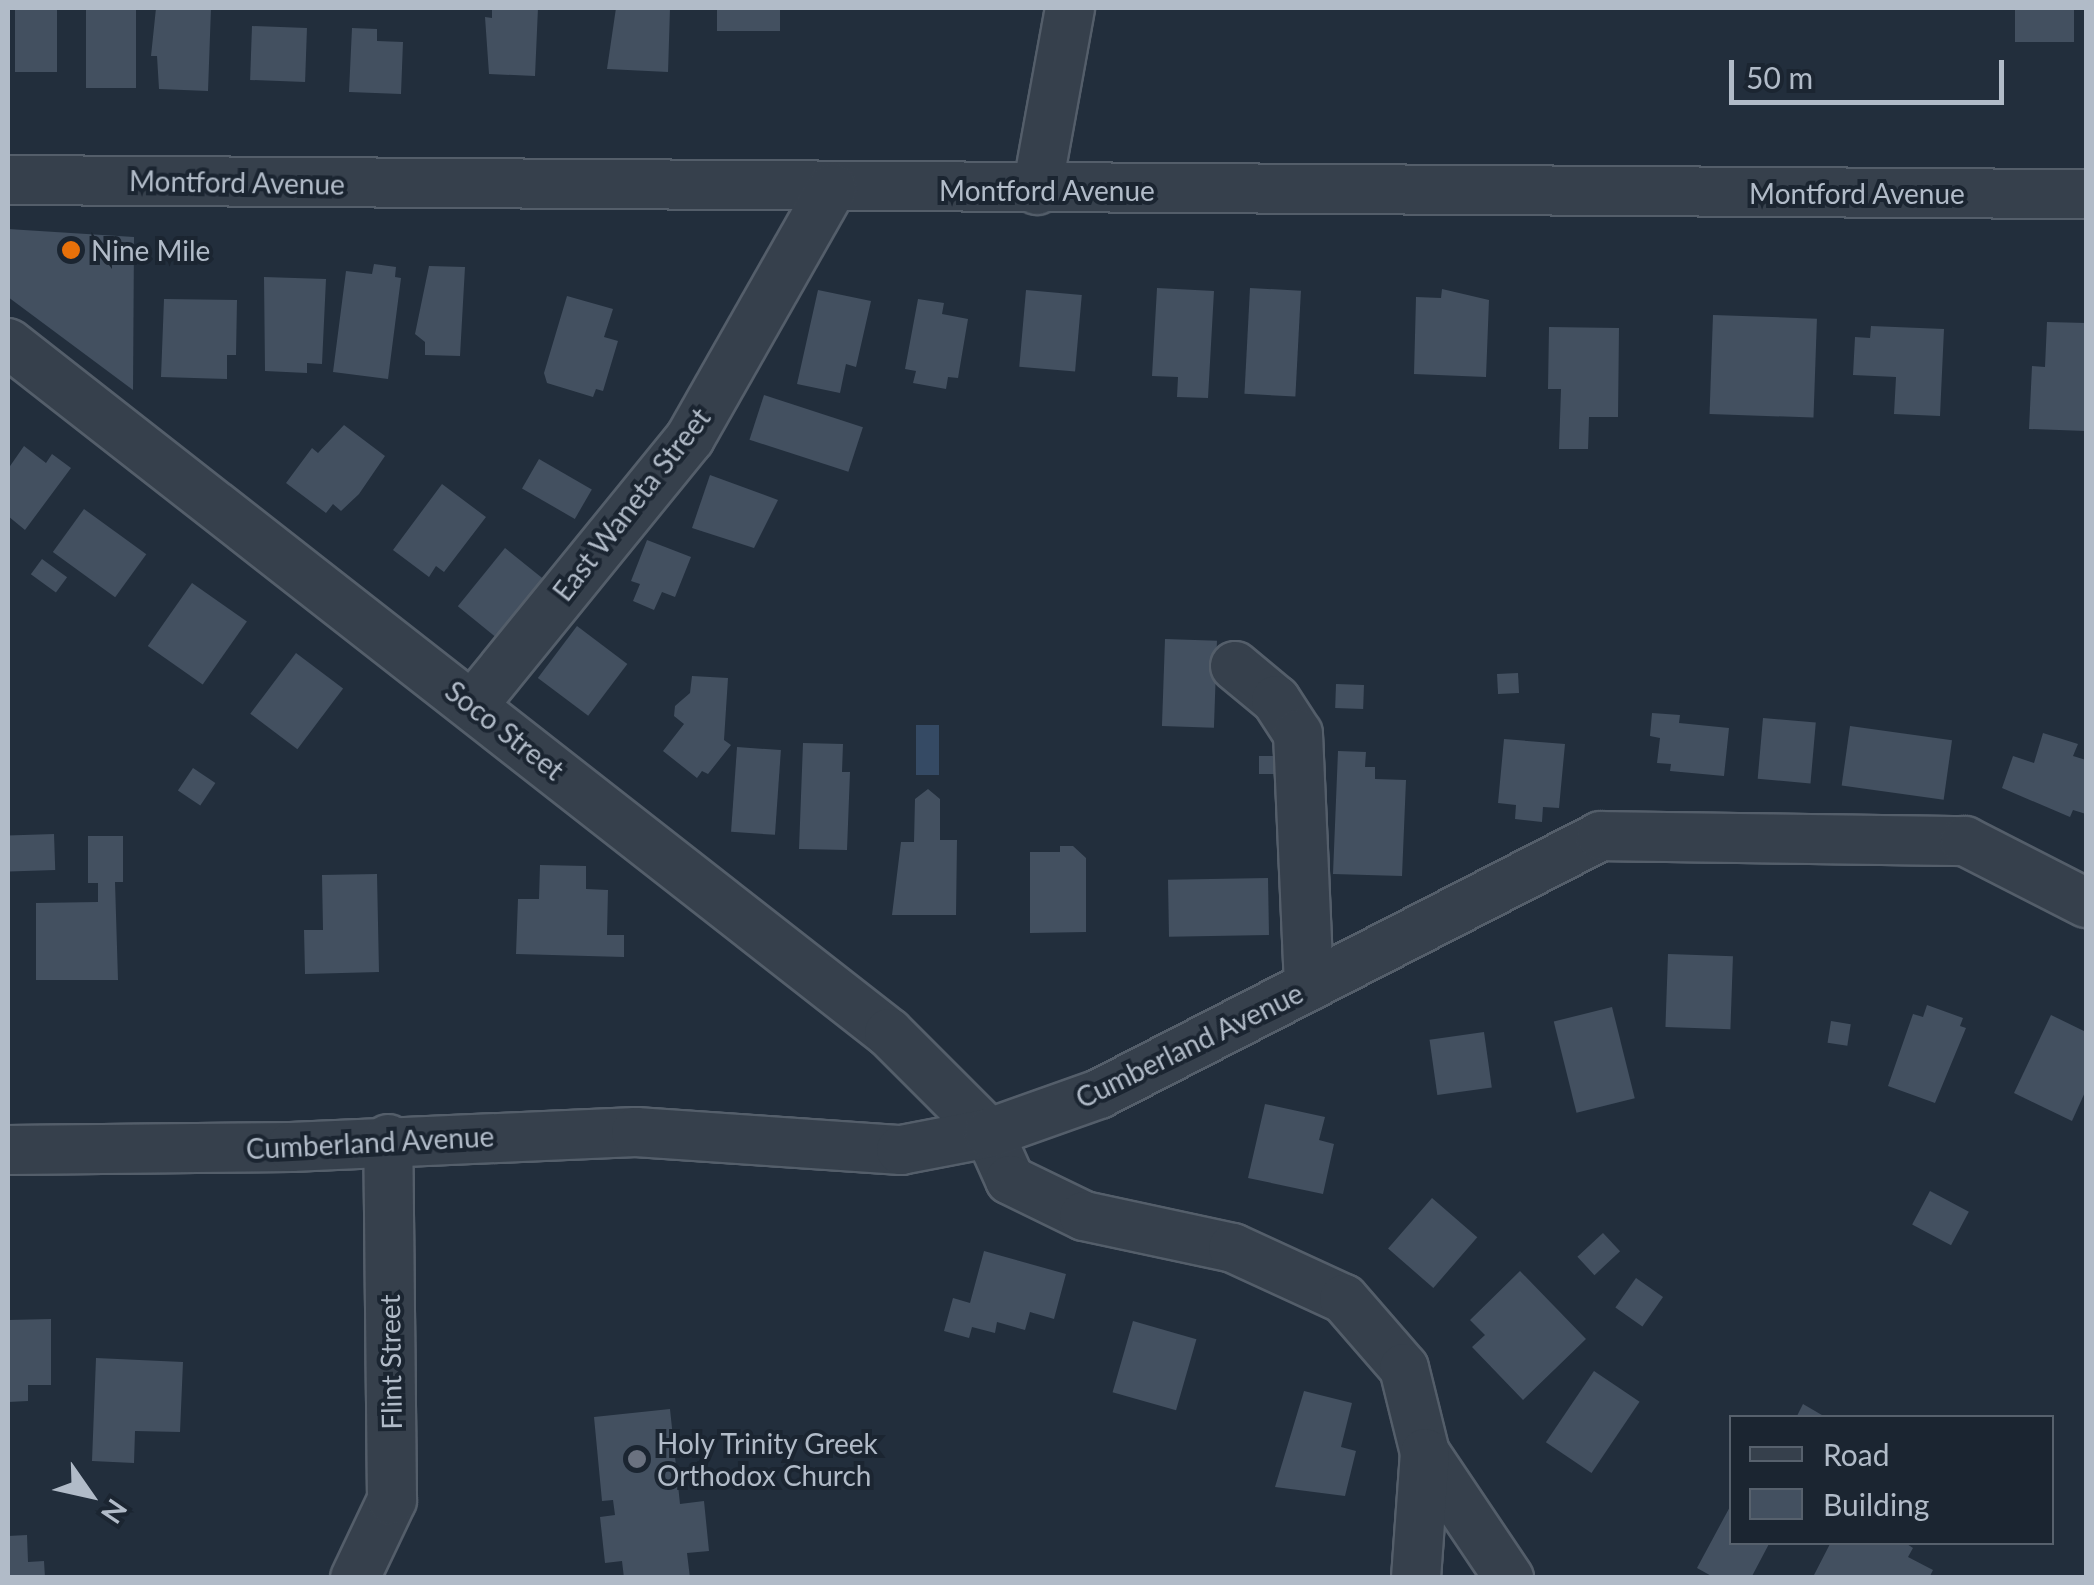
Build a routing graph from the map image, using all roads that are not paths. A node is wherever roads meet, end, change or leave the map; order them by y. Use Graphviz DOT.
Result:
graph roads {
  1 [pos="1070,8"];
  2 [pos="8,180"];
  3 [pos="832,188"];
  4 [pos="1036,190"];
  5 [pos="2086,194"];
  6 [pos="8,342"];
  7 [pos="1235,666"];
  8 [pos="473,704"];
  9 [pos="2086,903"];
  10 [pos="1309,986"];
  11 [pos="989,1133"];
  12 [pos="388,1138"];
  13 [pos="8,1150"];
  14 [pos="1426,1454"];
  15 [pos="354,1578"];
  16 [pos="1416,1578"];
  17 [pos="1510,1578"];
  1 -- 4 [label="street"];
  2 -- 3 [label="street, Montford Avenue"];
  3 -- 4 [label="street, Montford Avenue"];
  3 -- 8 [label="street, East Waneta Street"];
  4 -- 5 [label="street, Montford Avenue"];
  6 -- 8 [label="street, Soco Street"];
  7 -- 10 [label="street"];
  8 -- 11 [label="street, Soco Street"];
  9 -- 10 [label="street, Cumberland Avenue"];
  10 -- 11 [label="street, Cumberland Avenue"];
  11 -- 12 [label="street, Cumberland Avenue"];
  11 -- 14 [label="street"];
  12 -- 13 [label="street, Cumberland Avenue"];
  12 -- 15 [label="street, Flint Street"];
  14 -- 16 [label="street"];
  14 -- 17 [label="street"];
}
